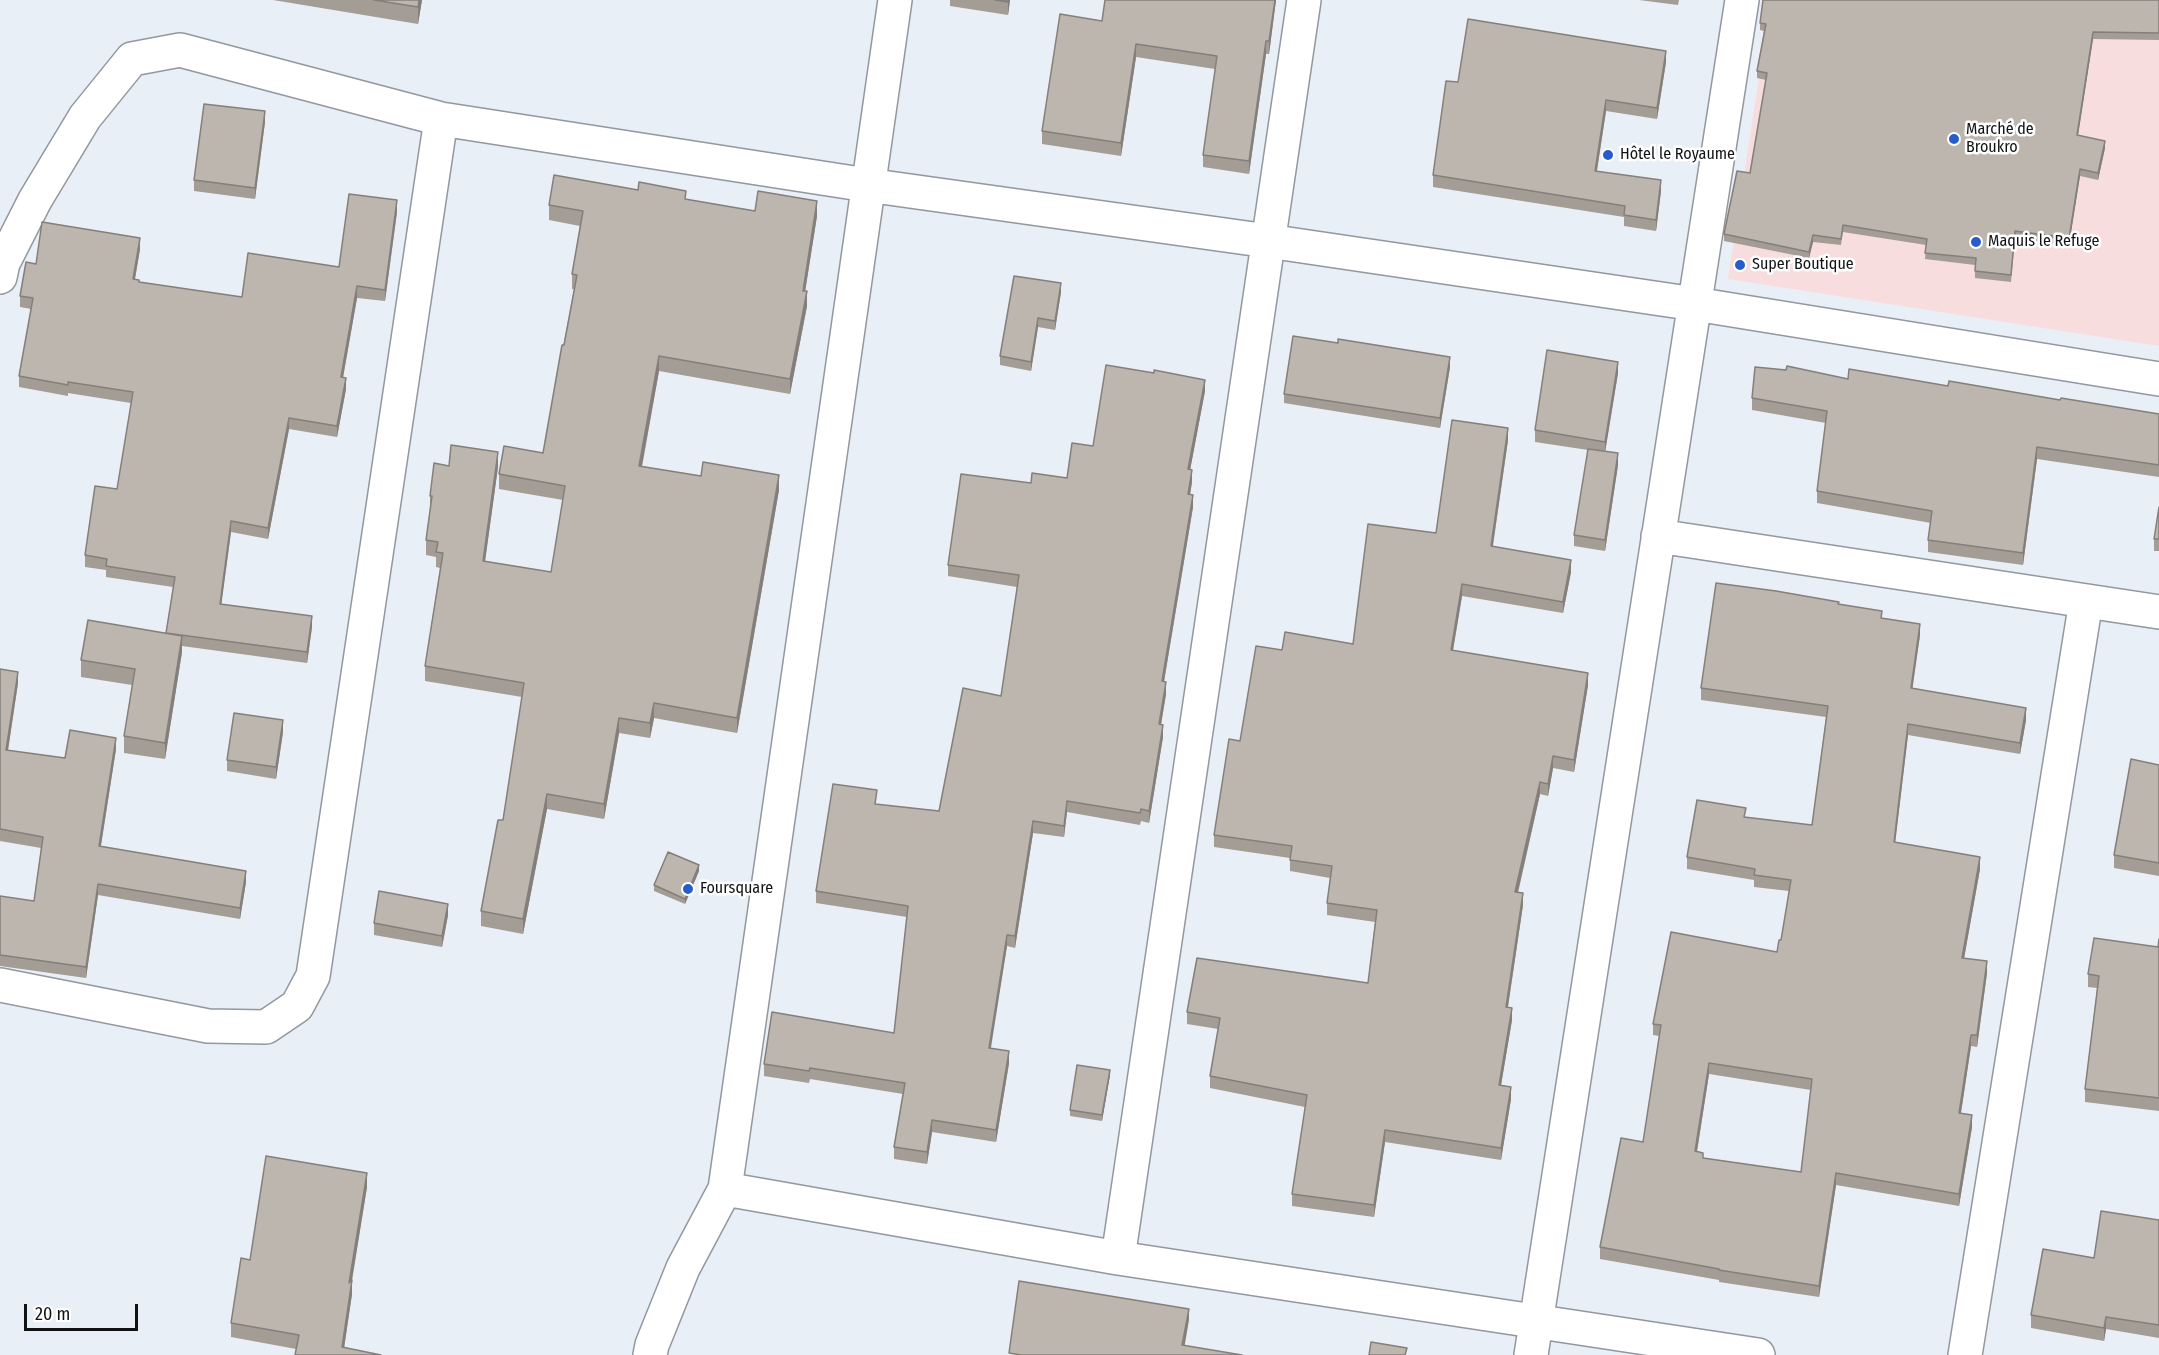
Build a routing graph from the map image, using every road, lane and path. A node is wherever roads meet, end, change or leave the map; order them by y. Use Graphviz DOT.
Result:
graph roads {
  1 [pos="895,0"];
  2 [pos="1304,0"];
  3 [pos="1742,0"];
  4 [pos="441,119"];
  5 [pos="867,185"];
  6 [pos="1268,241"];
  7 [pos="0,276"];
  8 [pos="1695,304"];
  9 [pos="2159,379"];
  10 [pos="1658,536"];
  11 [pos="2086,602"];
  12 [pos="2159,612"];
  13 [pos="0,985"];
  14 [pos="724,1190"];
  15 [pos="1118,1258"];
  16 [pos="1537,1321"];
  17 [pos="650,1355"];
  18 [pos="1531,1355"];
  19 [pos="1758,1355"];
  20 [pos="1965,1355"];
  1 -- 5 [label="street"];
  2 -- 6 [label="street"];
  3 -- 8 [label="street"];
  4 -- 5 [label="street"];
  4 -- 7 [label="street"];
  4 -- 13 [label="street"];
  5 -- 6 [label="street"];
  5 -- 14 [label="street"];
  6 -- 8 [label="street"];
  6 -- 15 [label="street"];
  8 -- 9 [label="street"];
  8 -- 10 [label="street"];
  10 -- 11 [label="street"];
  10 -- 16 [label="street"];
  11 -- 12 [label="street"];
  11 -- 20 [label="street"];
  14 -- 15 [label="street"];
  14 -- 17 [label="street"];
  15 -- 16 [label="street"];
  16 -- 18 [label="street"];
  16 -- 19 [label="street"];
}
